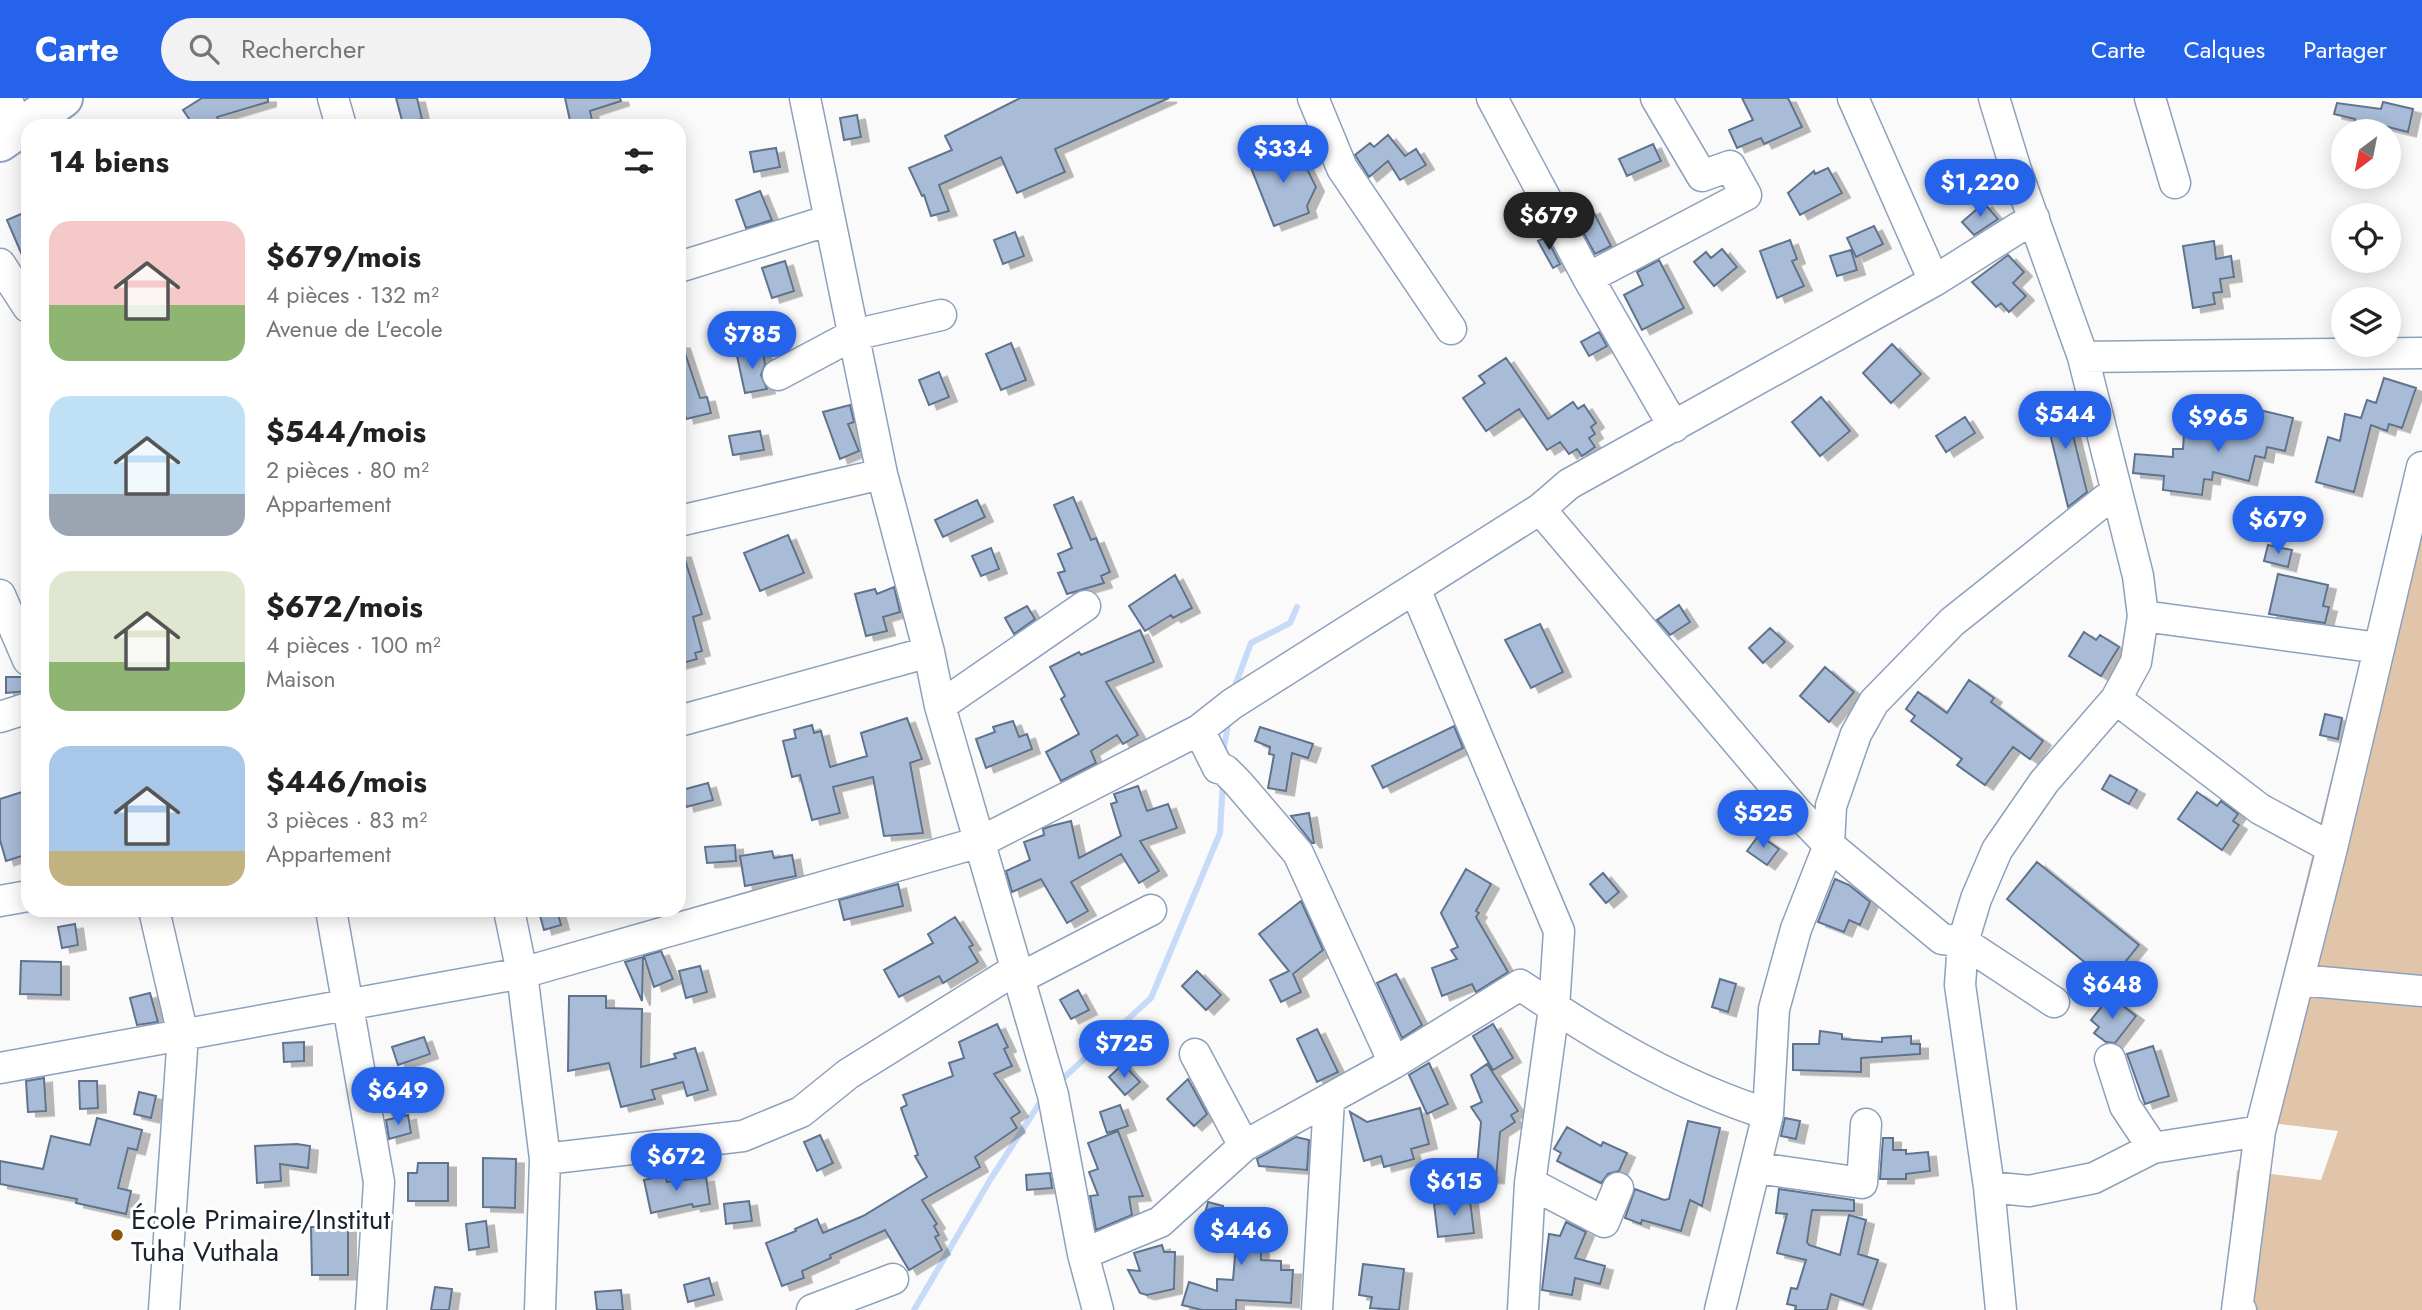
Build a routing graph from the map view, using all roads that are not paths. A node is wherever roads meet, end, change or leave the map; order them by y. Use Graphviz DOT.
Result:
graph roads {
  1 [pos="64,98"];
  2 [pos="333,98"];
  3 [pos="805,98"];
  4 [pos="1313,98"];
  5 [pos="1492,98"];
  6 [pos="1656,98"];
  7 [pos="1853,98"];
  8 [pos="1994,98"];
  9 [pos="2150,98"];
  10 [pos="339,119"];
  11 [pos="8,123"];
  12 [pos="2175,183"];
  13 [pos="2034,218"];
  14 [pos="830,220"];
  15 [pos="0,264"];
  16 [pos="686,265"];
  17 [pos="1588,278"];
  18 [pos="1934,281"];
  19 [pos="21,296"];
  20 [pos="941,315"];
  21 [pos="1451,329"];
  22 [pos="853,335"];
  23 [pos="2422,353"];
  24 [pos="2083,357"];
  25 [pos="778,375"];
  26 [pos="1674,427"];
  27 [pos="2422,467"];
  28 [pos="882,474"];
  29 [pos="2115,492"];
  30 [pos="1540,509"];
  31 [pos="686,519"];
  32 [pos="1415,589"];
  33 [pos="0,595"];
  34 [pos="1085,606"];
  35 [pos="2143,616"];
  36 [pos="21,644"];
  37 [pos="2379,648"];
  38 [pos="929,652"];
  39 [pos="2116,699"];
  40 [pos="940,706"];
  41 [pos="21,710"];
  42 [pos="0,717"];
  43 [pos="686,719"];
  44 [pos="1199,730"];
  45 [pos="980,842"];
  46 [pos="1829,845"];
  47 [pos="2332,848"];
  48 [pos="21,897"];
  49 [pos="0,901"];
  50 [pos="1151,910"];
  51 [pos="156,917"];
  52 [pos="332,917"];
  53 [pos="510,917"];
  54 [pos="1963,942"];
  55 [pos="522,973"];
  56 [pos="1016,975"];
  57 [pos="2298,980"];
  58 [pos="2422,991"];
  59 [pos="2054,1002"];
  60 [pos="349,1006"];
  61 [pos="1554,1008"];
  62 [pos="183,1035"];
  63 [pos="1195,1054"];
  64 [pos="2110,1059"];
  65 [pos="1394,1063"];
  66 [pos="0,1068"];
  67 [pos="1329,1100"];
  68 [pos="1768,1114"];
  69 [pos="1866,1124"];
  70 [pos="2260,1131"];
  71 [pos="1244,1146"];
  72 [pos="2154,1148"];
  73 [pos="545,1159"];
  74 [pos="1757,1168"];
  75 [pos="1530,1183"];
  76 [pos="1989,1187"];
  77 [pos="1618,1188"];
  78 [pos="1083,1254"];
  79 [pos="893,1279"];
  80 [pos="164,1310"];
  81 [pos="371,1310"];
  82 [pos="540,1310"];
  83 [pos="811,1310"];
  84 [pos="1098,1310"];
  85 [pos="1317,1310"];
  86 [pos="1523,1310"];
  87 [pos="1720,1310"];
  88 [pos="2001,1310"];
  89 [pos="2241,1310"];
  1 -- 11 [label="highway"];
  2 -- 10 [label="street"];
  3 -- 14 [label="street"];
  4 -- 21 [label="street"];
  5 -- 17 [label="street"];
  6 -- 17 [label="street"];
  7 -- 18 [label="street"];
  8 -- 13 [label="street"];
  9 -- 12 [label="street"];
  13 -- 18 [label="street"];
  13 -- 24 [label="street"];
  14 -- 16 [label="street"];
  14 -- 22 [label="street"];
  15 -- 19 [label="street"];
  17 -- 26 [label="street"];
  18 -- 26 [label="street"];
  20 -- 22 [label="street"];
  22 -- 25 [label="street"];
  22 -- 28 [label="street"];
  23 -- 24 [label="street"];
  24 -- 29 [label="street"];
  26 -- 30 [label="street"];
  27 -- 37 [label="street"];
  28 -- 31 [label="street"];
  28 -- 38 [label="street"];
  29 -- 35 [label="street"];
  29 -- 46 [label="street"];
  30 -- 32 [label="street"];
  30 -- 46 [label="street"];
  32 -- 44 [label="street"];
  32 -- 61 [label="street"];
  33 -- 36 [label="street"];
  34 -- 40 [label="street"];
  35 -- 37 [label="street"];
  35 -- 39 [label="street"];
  37 -- 47 [label="street"];
  38 -- 40 [label="street"];
  38 -- 43 [label="street"];
  39 -- 47 [label="street"];
  39 -- 54 [label="street"];
  40 -- 45 [label="street"];
  41 -- 42 [label="street"];
  44 -- 45 [label="street"];
  44 -- 65 [label="street"];
  45 -- 55 [label="street"];
  45 -- 56 [label="street"];
  46 -- 54 [label="street"];
  46 -- 68 [label="street"];
  47 -- 57 [label="street"];
  48 -- 49 [label="street"];
  50 -- 56 [label="street"];
  51 -- 62 [label="street"];
  52 -- 60 [label="street"];
  53 -- 55 [label="street"];
  54 -- 59 [label="street"];
  54 -- 76 [label="street"];
  55 -- 60 [label="street"];
  55 -- 73 [label="street"];
  56 -- 73 [label="street"];
  56 -- 78 [label="street"];
  57 -- 58 [label="street"];
  57 -- 70 [label="street"];
  60 -- 62 [label="street"];
  60 -- 81 [label="street"];
  61 -- 65 [label="street"];
  61 -- 68 [label="street"];
  61 -- 75 [label="street"];
  62 -- 66 [label="street"];
  62 -- 80 [label="street"];
  63 -- 71 [label="street"];
  64 -- 72 [label="street"];
  65 -- 67 [label="street"];
  67 -- 71 [label="street"];
  67 -- 85 [label="street"];
  68 -- 74 [label="street"];
  69 -- 74 [label="street"];
  70 -- 72 [label="street"];
  70 -- 89 [label="street"];
  71 -- 78 [label="street"];
  72 -- 76 [label="street"];
  73 -- 82 [label="street"];
  74 -- 87 [label="street"];
  75 -- 77 [label="street"];
  75 -- 86 [label="street"];
  76 -- 88 [label="street"];
  78 -- 84 [label="street"];
  79 -- 83 [label="street"];
}
